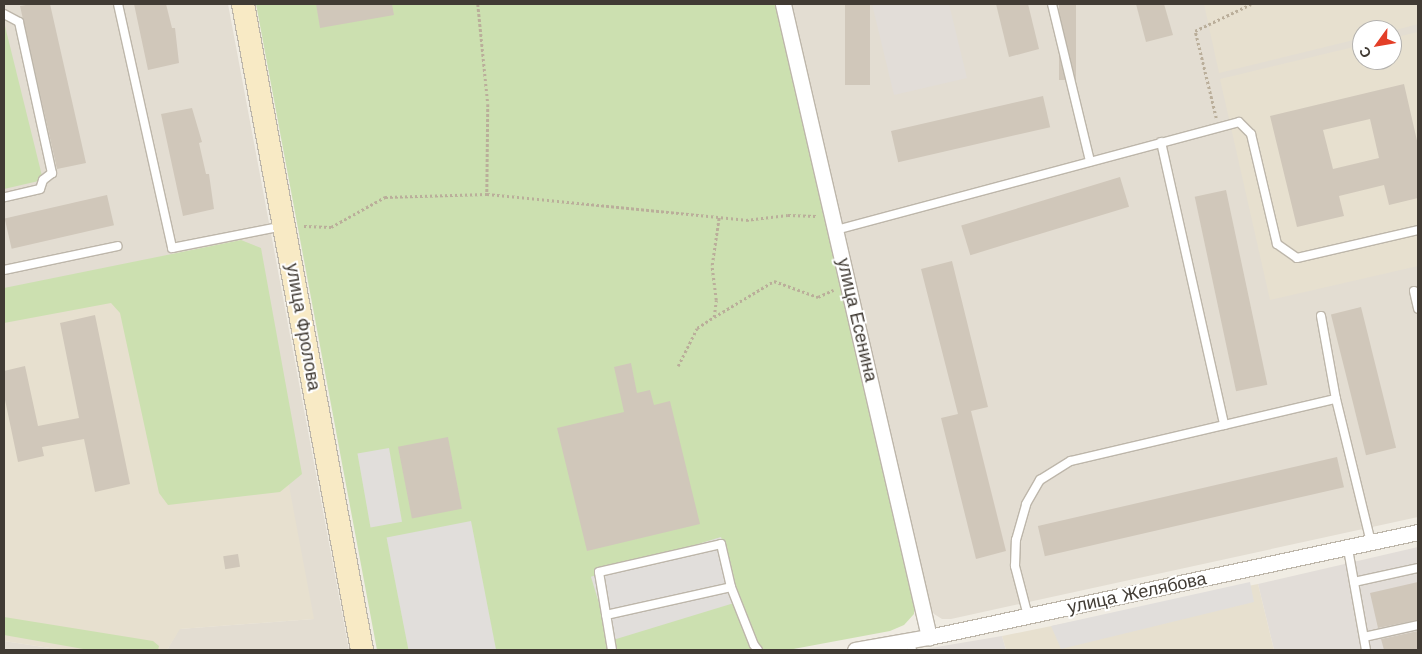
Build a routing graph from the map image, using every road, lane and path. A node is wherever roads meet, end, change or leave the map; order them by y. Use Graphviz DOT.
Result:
graph roads {
  1 [pos="118,4"];
  2 [pos="243,4"];
  3 [pos="478,4"];
  4 [pos="783,4"];
  5 [pos="1052,4"];
  6 [pos="1251,4"];
  7 [pos="4,14"];
  8 [pos="1218,127"];
  9 [pos="1161,142"];
  10 [pos="1090,161"];
  11 [pos="487,194"];
  12 [pos="4,197"];
  13 [pos="719,217"];
  14 [pos="834,223"];
  15 [pos="285,226"];
  16 [pos="1418,230"];
  17 [pos="118,246"];
  18 [pos="4,270"];
  19 [pos="842,287"];
  20 [pos="1414,291"];
  21 [pos="1418,309"];
  22 [pos="1322,316"];
  23 [pos="714,317"];
  24 [pos="678,366"];
  25 [pos="1336,399"];
  26 [pos="1224,425"];
  27 [pos="1418,532"];
  28 [pos="1371,544"];
  29 [pos="1348,549"];
  30 [pos="1418,568"];
  31 [pos="1354,582"];
  32 [pos="731,587"];
  33 [pos="606,615"];
  34 [pos="1028,616"];
  35 [pos="1418,625"];
  36 [pos="929,637"];
  37 [pos="1364,637"];
  38 [pos="911,645"];
  39 [pos="362,650"];
  40 [pos="612,650"];
  41 [pos="758,650"];
  42 [pos="856,650"];
  43 [pos="1366,650"];
  1 -- 15 [label="lane"];
  2 -- 15 [label="street, улица Фролова"];
  3 -- 11 [label="path"];
  4 -- 14 [label="street, улица Есенина"];
  5 -- 10 [label="lane"];
  6 -- 8 [label="path"];
  7 -- 12 [label="lane"];
  8 -- 9 [label="lane"];
  8 -- 16 [label="lane"];
  9 -- 10 [label="lane"];
  9 -- 26 [label="lane"];
  10 -- 14 [label="lane"];
  11 -- 13 [label="path"];
  11 -- 15 [label="path"];
  13 -- 14 [label="path"];
  13 -- 23 [label="path"];
  14 -- 36 [label="street, улица Есенина"];
  15 -- 39 [label="street, улица Фролова"];
  17 -- 18 [label="lane"];
  19 -- 23 [label="path"];
  20 -- 21 [label="lane"];
  22 -- 25 [label="lane"];
  23 -- 24 [label="path"];
  25 -- 26 [label="lane"];
  25 -- 28 [label="lane"];
  26 -- 34 [label="lane"];
  27 -- 28 [label="street, улица Желябова"];
  28 -- 29 [label="street, улица Желябова"];
  29 -- 31 [label="lane"];
  29 -- 34 [label="street, улица Желябова"];
  30 -- 31 [label="lane"];
  31 -- 37 [label="lane"];
  32 -- 33 [label="lane"];
  32 -- 33 [label="lane"];
  32 -- 41 [label="lane"];
  33 -- 40 [label="lane"];
  34 -- 36 [label="street, улица Желябова"];
  35 -- 37 [label="lane"];
  36 -- 38 [label="street, улица Желябова"];
  37 -- 43 [label="lane"];
  38 -- 42 [label="street, улица Желябова"];
}
